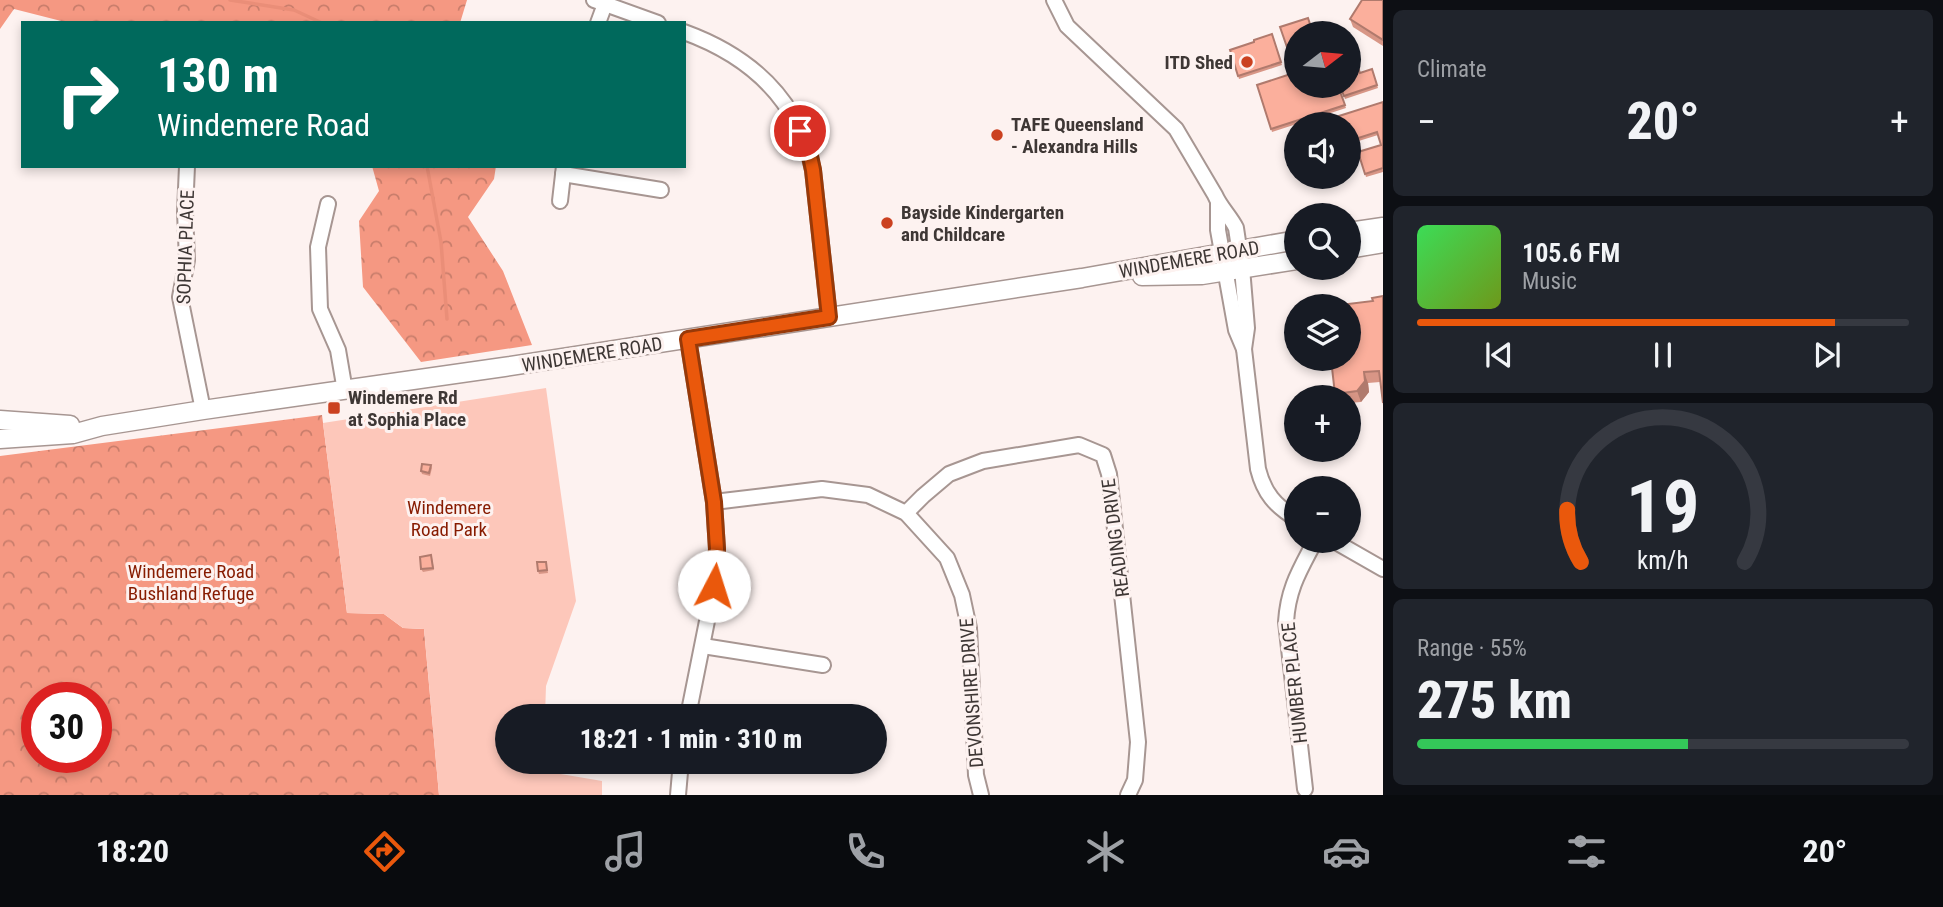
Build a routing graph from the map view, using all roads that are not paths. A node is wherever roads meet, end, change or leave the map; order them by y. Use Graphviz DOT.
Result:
graph roads {
  1 [pos="1041,0"];
  2 [pos="1053,0"];
  3 [pos="600,2"];
  4 [pos="598,21"];
  5 [pos="652,21"];
  6 [pos="686,33"];
  7 [pos="187,168"];
  8 [pos="564,170"];
  9 [pos="661,190"];
  10 [pos="560,201"];
  11 [pos="328,204"];
  12 [pos="1361,232"];
  13 [pos="1383,232"];
  14 [pos="1284,242"];
  15 [pos="1361,243"];
  16 [pos="1231,251"];
  17 [pos="1284,262"];
  18 [pos="1234,270"];
  19 [pos="1082,278"];
  20 [pos="829,317"];
  21 [pos="688,339"];
  22 [pos="345,391"];
  23 [pos="203,410"];
  24 [pos="0,420"];
  25 [pos="102,426"];
  26 [pos="0,439"];
  27 [pos="714,502"];
  28 [pos="1284,511"];
  29 [pos="906,513"];
  30 [pos="1309,553"];
  31 [pos="1355,553"];
  32 [pos="1383,569"];
  33 [pos="703,646"];
  34 [pos="823,665"];
  35 [pos="691,704"];
  36 [pos="680,774"];
  37 [pos="1305,789"];
  38 [pos="678,795"];
  39 [pos="981,795"];
  40 [pos="1128,795"];
  1 -- 2 [label="street"];
  2 -- 16 [label="street"];
  3 -- 4 [label="street"];
  3 -- 5 [label="street"];
  6 -- 20 [label="street"];
  7 -- 23 [label="street, SOPHIA PLACE"];
  8 -- 9 [label="street"];
  8 -- 10 [label="street"];
  11 -- 22 [label="street"];
  12 -- 13 [label="main road"];
  13 -- 15 [label="main road"];
  14 -- 16 [label="main road, WINDEMERE ROAD"];
  16 -- 18 [label="street"];
  16 -- 19 [label="main road, WINDEMERE ROAD"];
  17 -- 18 [label="main road, WINDEMERE ROAD"];
  18 -- 19 [label="main road, WINDEMERE ROAD"];
  18 -- 28 [label="street"];
  19 -- 20 [label="main road, WINDEMERE ROAD"];
  20 -- 21 [label="main road, WINDEMERE ROAD"];
  21 -- 22 [label="main road, WINDEMERE ROAD"];
  21 -- 27 [label="street"];
  22 -- 23 [label="main road, WINDEMERE ROAD"];
  23 -- 25 [label="main road, WINDEMERE ROAD"];
  24 -- 25 [label="main road, WINDEMERE ROAD"];
  25 -- 26 [label="main road, WINDEMERE ROAD"];
  27 -- 29 [label="street, DEVONSHIRE DRIVE"];
  27 -- 33 [label="street"];
  29 -- 39 [label="street, DEVONSHIRE DRIVE"];
  29 -- 40 [label="street, READING DRIVE"];
  30 -- 37 [label="street, HUMBER PLACE"];
  31 -- 32 [label="street"];
  33 -- 34 [label="street"];
  33 -- 35 [label="street"];
  36 -- 38 [label="street"];
}
